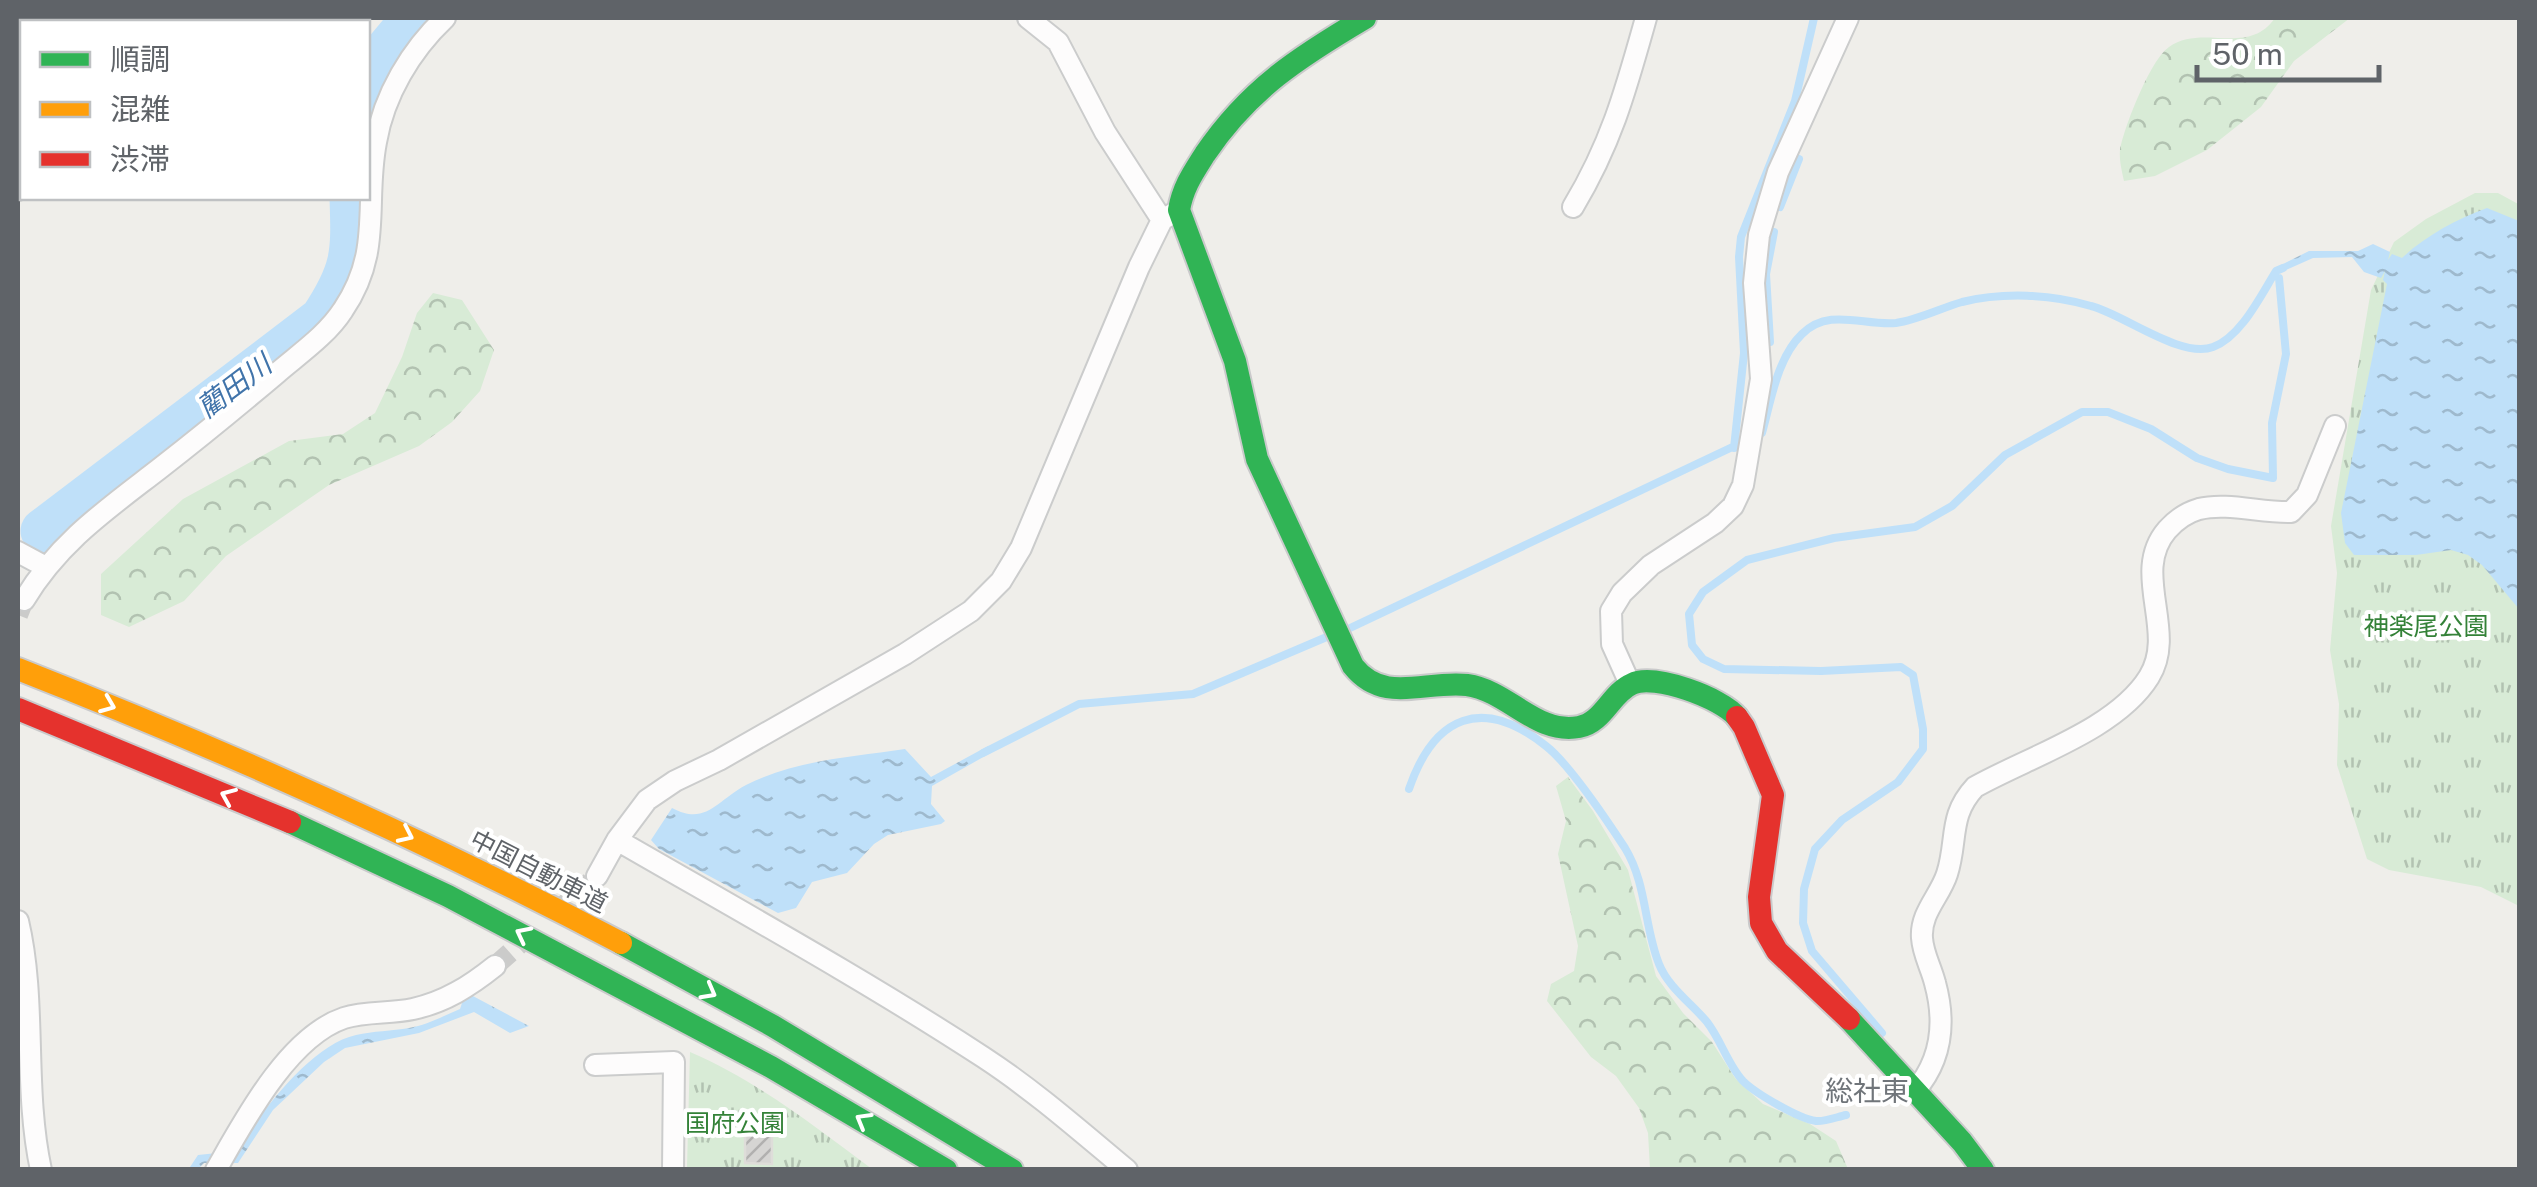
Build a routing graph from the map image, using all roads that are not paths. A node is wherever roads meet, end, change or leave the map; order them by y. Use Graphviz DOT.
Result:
graph roads {
  1 [pos="445,18"];
  2 [pos="1028,18"];
  3 [pos="1365,18"];
  4 [pos="1646,18"];
  5 [pos="1848,18"];
  6 [pos="1573,206"];
  7 [pos="1170,215"];
  8 [pos="2335,426"];
  9 [pos="18,552"];
  10 [pos="44,566"];
  11 [pos="24,600"];
  12 [pos="18,670"];
  13 [pos="1630,684"];
  14 [pos="18,708"];
  15 [pos="617,840"];
  16 [pos="597,876"];
  17 [pos="18,920"];
  18 [pos="494,966"];
  19 [pos="595,1065"];
  20 [pos="1914,1092"];
  21 [pos="217,1168"];
  22 [pos="41,1170"];
  23 [pos="673,1170"];
  24 [pos="946,1170"];
  25 [pos="1012,1170"];
  26 [pos="1128,1170"];
  27 [pos="1983,1170"];
  1 -- 10 [label="street"];
  2 -- 7 [label="street"];
  3 -- 7 [label="main road"];
  4 -- 6 [label="street"];
  5 -- 13 [label="street"];
  7 -- 13 [label="main road"];
  7 -- 15 [label="street"];
  8 -- 20 [label="street"];
  9 -- 10 [label="street"];
  10 -- 11 [label="street"];
  12 -- 25 [label="main road, 中国自動車道, one-way"];
  13 -- 20 [label="main road"];
  24 -- 14 [label="main road, one-way"];
  15 -- 16 [label="street"];
  15 -- 26 [label="street"];
  17 -- 22 [label="street"];
  18 -- 21 [label="street"];
  19 -- 23 [label="street"];
  20 -- 27 [label="main road"];
}
